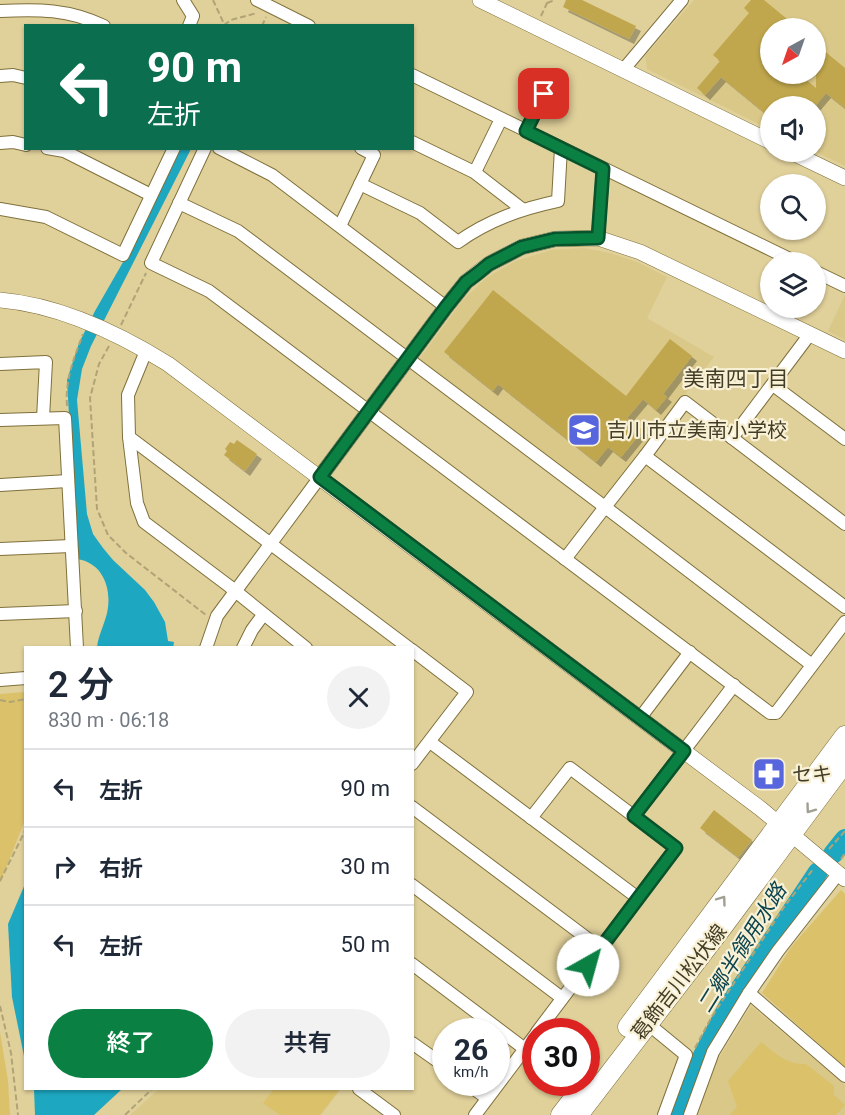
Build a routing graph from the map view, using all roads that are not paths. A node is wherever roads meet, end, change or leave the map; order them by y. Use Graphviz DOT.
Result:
graph roads {
  1 [pos="183,0"];
  2 [pos="257,0"];
  3 [pos="480,0"];
  4 [pos="682,0"];
  5 [pos="0,11"];
  6 [pos="100,24"];
  7 [pos="190,24"];
  8 [pos="305,24"];
  9 [pos="624,69"];
  10 [pos="0,76"];
  11 [pos="414,76"];
  12 [pos="24,78"];
  13 [pos="544,94"];
  14 [pos="501,119"];
  15 [pos="526,131"];
  16 [pos="760,136"];
  17 [pos="0,143"];
  18 [pos="414,143"];
  19 [pos="24,145"];
  20 [pos="561,148"];
  21 [pos="55,150"];
  22 [pos="173,150"];
  23 [pos="205,150"];
  24 [pos="223,150"];
  25 [pos="376,152"];
  26 [pos="812,162"];
  27 [pos="603,169"];
  28 [pos="475,172"];
  29 [pos="845,178"];
  30 [pos="360,184"];
  31 [pos="151,195"];
  32 [pos="179,203"];
  33 [pos="0,209"];
  34 [pos="522,209"];
  35 [pos="339,226"];
  36 [pos="598,238"];
  37 [pos="775,252"];
  38 [pos="826,277"];
  39 [pos="845,286"];
  40 [pos="0,300"];
  41 [pos="446,307"];
  42 [pos="810,334"];
  43 [pos="146,351"];
  44 [pos="845,351"];
  45 [pos="407,359"];
  46 [pos="0,364"];
  47 [pos="773,385"];
  48 [pos="369,412"];
  49 [pos="44,418"];
  50 [pos="0,420"];
  51 [pos="129,436"];
  52 [pos="732,438"];
  53 [pos="845,439"];
  54 [pos="645,456"];
  55 [pos="320,477"];
  56 [pos="68,481"];
  57 [pos="0,485"];
  58 [pos="605,507"];
  59 [pos="845,524"];
  60 [pos="270,543"];
  61 [pos="71,546"];
  62 [pos="0,549"];
  63 [pos="566,559"];
  64 [pos="235,591"];
  65 [pos="845,607"];
  66 [pos="76,611"];
  67 [pos="0,614"];
  68 [pos="263,615"];
  69 [pos="845,622"];
  70 [pos="77,646"];
  71 [pos="207,646"];
  72 [pos="244,646"];
  73 [pos="303,646"];
  74 [pos="407,646"];
  75 [pos="414,651"];
  76 [pos="690,652"];
  77 [pos="812,665"];
  78 [pos="24,678"];
  79 [pos="0,680"];
  80 [pos="734,685"];
  81 [pos="640,718"];
  82 [pos="845,736"];
  83 [pos="430,742"];
  84 [pos="684,751"];
  85 [pos="414,762"];
  86 [pos="845,762"];
  87 [pos="414,808"];
  88 [pos="634,816"];
  89 [pos="531,818"];
  90 [pos="785,828"];
  91 [pos="842,872"];
  92 [pos="414,887"];
  93 [pos="638,898"];
  94 [pos="600,948"];
  95 [pos="414,965"];
  96 [pos="749,993"];
  97 [pos="562,998"];
  98 [pos="547,1018"];
  99 [pos="647,1023"];
  100 [pos="414,1043"];
  101 [pos="522,1046"];
  102 [pos="522,1052"];
  103 [pos="432,1057"];
  104 [pos="600,1064"];
  105 [pos="845,1076"];
  106 [pos="360,1090"];
  107 [pos="484,1096"];
  108 [pos="575,1096"];
  109 [pos="487,1098"];
  110 [pos="394,1115"];
  111 [pos="475,1115"];
  112 [pos="561,1115"];
  113 [pos="578,1115"];
  114 [pos="664,1115"];
  115 [pos="690,1115"];
  1 -- 7 [label="street"];
  2 -- 8 [label="street"];
  3 -- 9 [label="street"];
  4 -- 9 [label="street"];
  5 -- 6 [label="street"];
  9 -- 16 [label="street"];
  10 -- 12 [label="street"];
  11 -- 14 [label="street"];
  13 -- 15 [label="street"];
  14 -- 15 [label="street"];
  14 -- 28 [label="street"];
  15 -- 20 [label="street"];
  17 -- 19 [label="street"];
  18 -- 28 [label="street"];
  20 -- 27 [label="street"];
  20 -- 34 [label="street"];
  21 -- 31 [label="street"];
  22 -- 31 [label="street"];
  23 -- 32 [label="street"];
  24 -- 35 [label="street"];
  25 -- 30 [label="street"];
  26 -- 29 [label="street"];
  27 -- 36 [label="street"];
  27 -- 37 [label="street"];
  28 -- 34 [label="street"];
  30 -- 34 [label="street"];
  30 -- 35 [label="street"];
  31 -- 33 [label="street"];
  32 -- 45 [label="street"];
  32 -- 48 [label="street"];
  35 -- 41 [label="street"];
  36 -- 41 [label="street"];
  36 -- 42 [label="street"];
  38 -- 39 [label="street"];
  40 -- 43 [label="street"];
  41 -- 45 [label="street"];
  42 -- 44 [label="street"];
  42 -- 47 [label="street"];
  43 -- 51 [label="street"];
  43 -- 55 [label="street"];
  45 -- 48 [label="street"];
  45 -- 58 [label="street"];
  46 -- 49 [label="street"];
  47 -- 52 [label="street"];
  47 -- 53 [label="street"];
  48 -- 55 [label="street"];
  48 -- 63 [label="street"];
  49 -- 50 [label="street"];
  49 -- 56 [label="street"];
  51 -- 60 [label="street"];
  51 -- 64 [label="street"];
  52 -- 54 [label="street"];
  52 -- 59 [label="street"];
  54 -- 58 [label="street"];
  54 -- 65 [label="street"];
  55 -- 60 [label="street"];
  55 -- 81 [label="street"];
  56 -- 57 [label="street"];
  56 -- 61 [label="street"];
  58 -- 63 [label="street"];
  58 -- 77 [label="street"];
  60 -- 64 [label="street"];
  60 -- 74 [label="street"];
  61 -- 62 [label="street"];
  61 -- 66 [label="street"];
  63 -- 76 [label="street"];
  64 -- 68 [label="street"];
  64 -- 71 [label="street"];
  66 -- 67 [label="street"];
  66 -- 70 [label="street"];
  68 -- 72 [label="street"];
  68 -- 73 [label="street"];
  69 -- 77 [label="street"];
  75 -- 83 [label="street"];
  76 -- 80 [label="street"];
  76 -- 81 [label="street"];
  77 -- 80 [label="street"];
  78 -- 79 [label="street"];
  80 -- 84 [label="street"];
  81 -- 84 [label="street"];
  82 -- 90 [label="main road, 葛飾吉川松伏線"];
  83 -- 85 [label="street"];
  83 -- 89 [label="street"];
  84 -- 88 [label="street"];
  84 -- 90 [label="street"];
  86 -- 90 [label="main road, 葛飾吉川松伏線, one-way"];
  87 -- 94 [label="street"];
  88 -- 89 [label="street"];
  88 -- 93 [label="street"];
  89 -- 93 [label="street"];
  90 -- 91 [label="street"];
  90 -- 99 [label="main road, 葛飾吉川松伏線"];
  104 -- 90 [label="main road, 葛飾吉川松伏線, one-way"];
  91 -- 96 [label="street"];
  92 -- 97 [label="street"];
  93 -- 94 [label="street"];
  94 -- 97 [label="street"];
  95 -- 101 [label="street"];
  96 -- 105 [label="street"];
  96 -- 115 [label="street"];
  97 -- 98 [label="street"];
  99 -- 113 [label="main road, 葛飾吉川松伏線"];
  99 -- 114 [label="street"];
  100 -- 103 [label="street"];
  102 -- 109 [label="street"];
  106 -- 110 [label="street"];
  107 -- 109 [label="street"];
  108 -- 112 [label="main road, 葛飾吉川松伏線"];
  109 -- 111 [label="street"];
}
